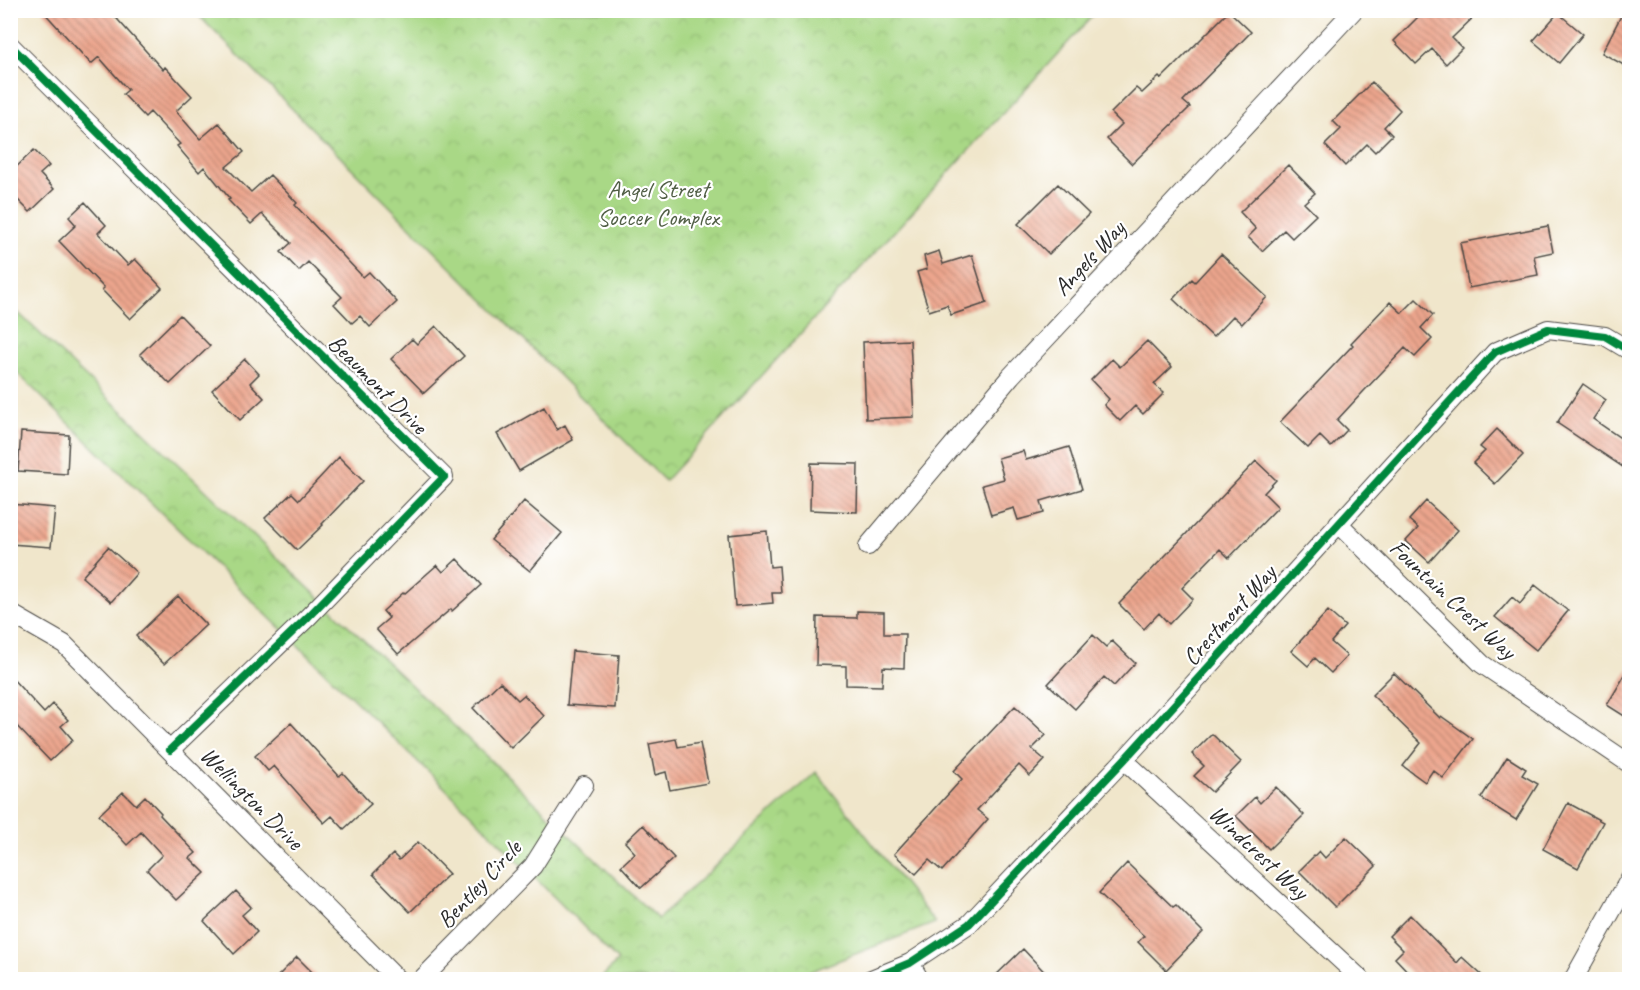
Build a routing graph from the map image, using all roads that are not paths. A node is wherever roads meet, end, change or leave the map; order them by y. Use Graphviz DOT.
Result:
graph roads {
  1 [pos="1354,10"];
  2 [pos="10,45"];
  3 [pos="1629,351"];
  4 [pos="1338,524"];
  5 [pos="868,546"];
  6 [pos="10,613"];
  7 [pos="170,750"];
  8 [pos="1124,760"];
  9 [pos="1629,764"];
  10 [pos="584,785"];
  11 [pos="1629,878"];
  12 [pos="910,963"];
  13 [pos="398,980"];
  14 [pos="421,980"];
  15 [pos="868,980"];
  16 [pos="920,980"];
  17 [pos="1362,980"];
  18 [pos="1573,980"];
  1 -- 5 [label="street, Angels Way"];
  2 -- 7 [label="street, Beaumont Drive"];
  3 -- 4 [label="street, Crestmont Way"];
  4 -- 8 [label="street, Crestmont Way"];
  4 -- 9 [label="street, Fountain Crest Way"];
  6 -- 7 [label="street, Wellington Drive"];
  7 -- 13 [label="street, Wellington Drive"];
  8 -- 12 [label="street, Crestmont Way"];
  8 -- 17 [label="street, Windcrest Way"];
  10 -- 14 [label="street, Bentley Circle"];
  11 -- 18 [label="street"];
  12 -- 15 [label="street, Crestmont Way"];
  12 -- 16 [label="street"];
}
